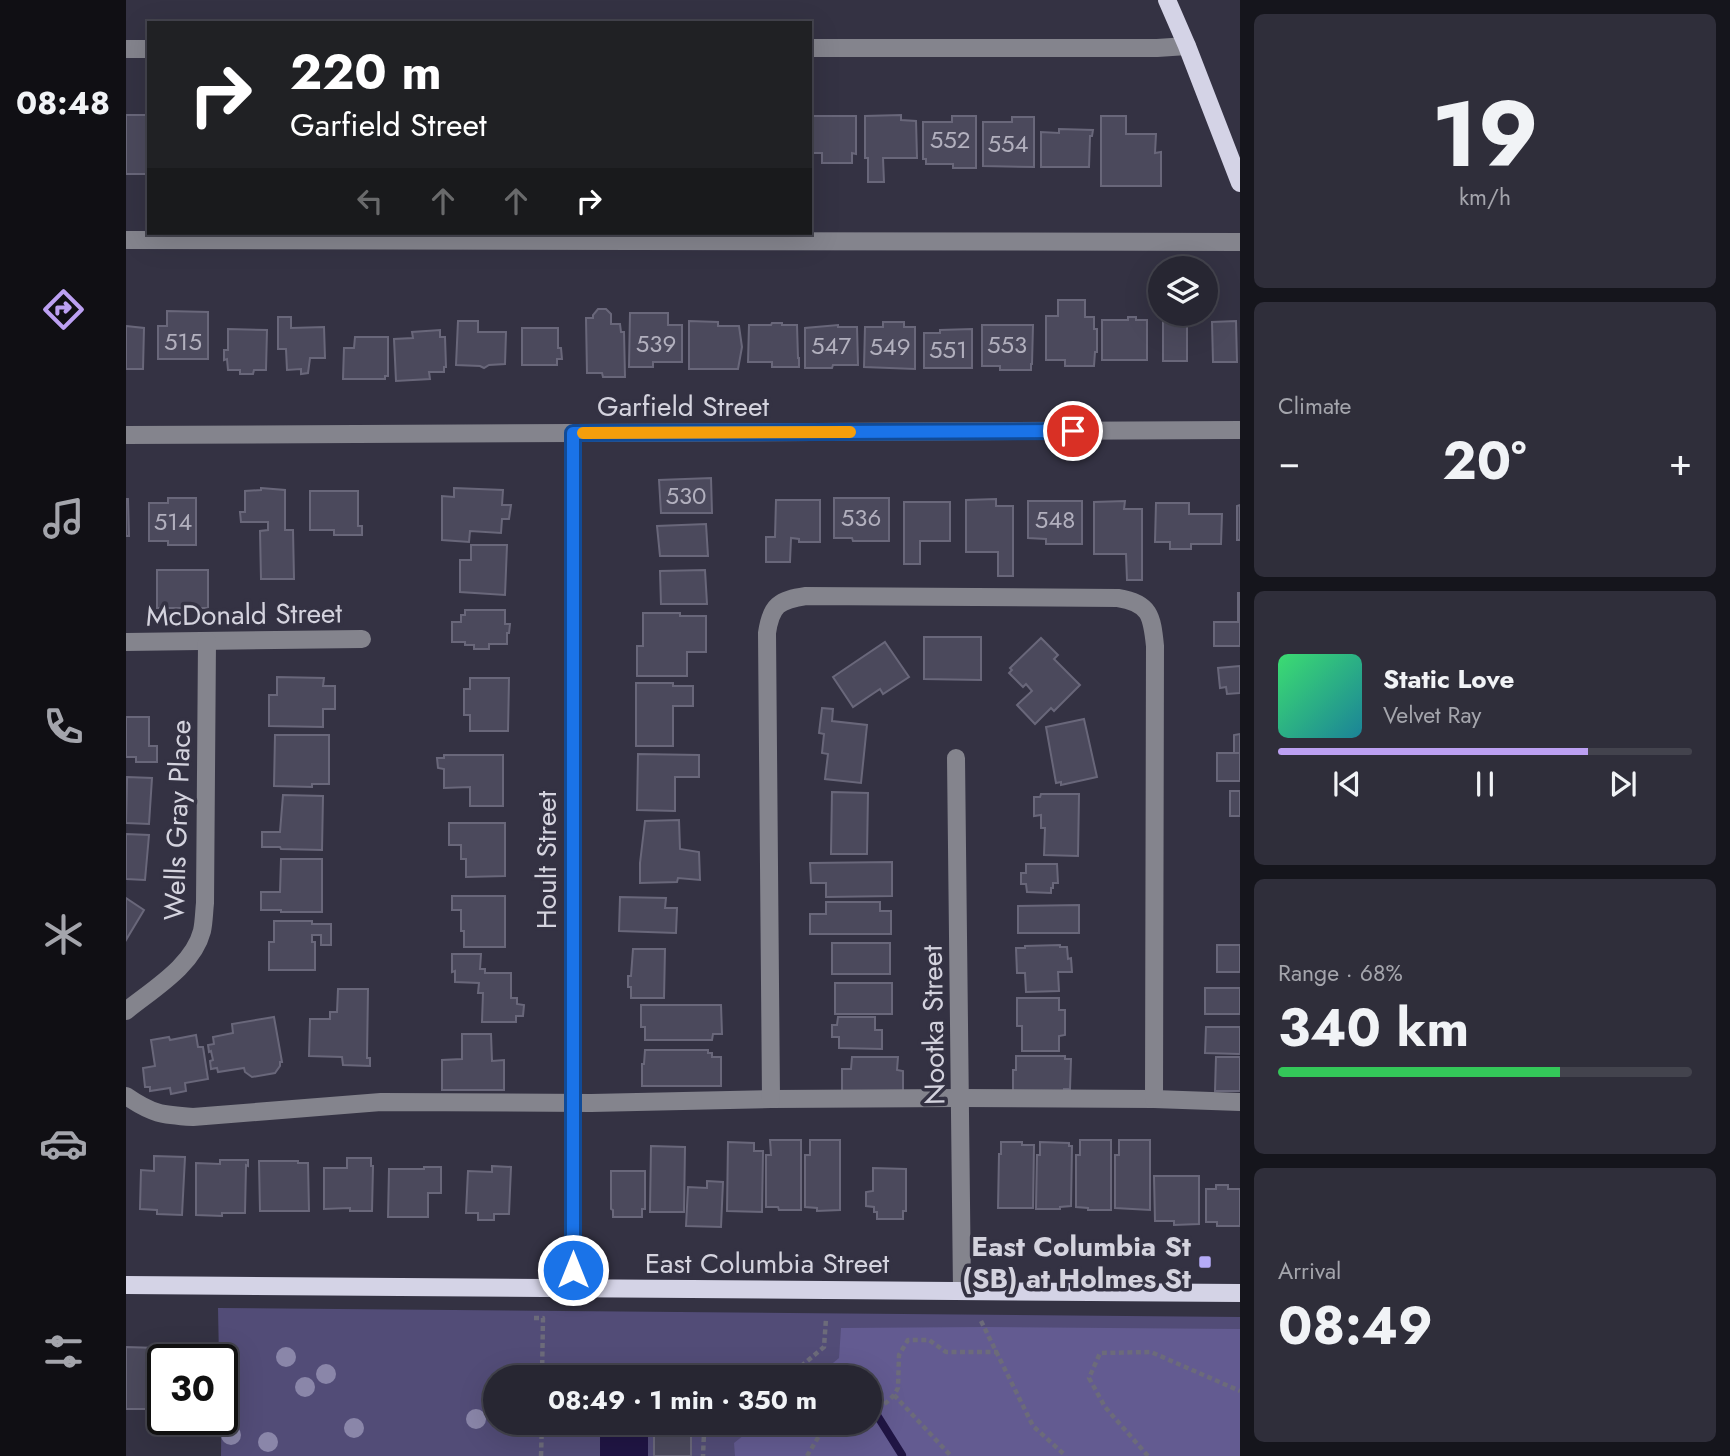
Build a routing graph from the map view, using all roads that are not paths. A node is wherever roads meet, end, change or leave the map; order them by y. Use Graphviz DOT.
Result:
graph roads {
  1 [pos="1167,0"];
  2 [pos="1187,47"];
  3 [pos="812,48"];
  4 [pos="126,49"];
  5 [pos="147,49"];
  6 [pos="1240,183"];
  7 [pos="126,240"];
  8 [pos="1240,242"];
  9 [pos="1240,430"];
  10 [pos="573,433"];
  11 [pos="126,435"];
  12 [pos="362,639"];
  13 [pos="207,641"];
  14 [pos="126,642"];
  15 [pos="956,758"];
  16 [pos="126,1011"];
  17 [pos="126,1096"];
  18 [pos="960,1098"];
  19 [pos="771,1099"];
  20 [pos="1154,1099"];
  21 [pos="572,1102"];
  22 [pos="1240,1102"];
  23 [pos="126,1285"];
  24 [pos="573,1288"];
  25 [pos="962,1291"];
  26 [pos="1240,1293"];
  1 -- 2 [label="main road"];
  2 -- 3 [label="street"];
  2 -- 6 [label="main road"];
  4 -- 5 [label="street"];
  7 -- 8 [label="street"];
  9 -- 10 [label="street, Garfield Street"];
  10 -- 11 [label="street, Garfield Street"];
  10 -- 21 [label="street, Hoult Street"];
  12 -- 13 [label="street, McDonald Street"];
  13 -- 14 [label="street, McDonald Street"];
  13 -- 16 [label="street, Wells Gray Place"];
  15 -- 18 [label="street, Nootka Street"];
  17 -- 21 [label="street"];
  18 -- 19 [label="street"];
  18 -- 20 [label="street"];
  18 -- 25 [label="street, Nootka Street"];
  19 -- 20 [label="street"];
  19 -- 21 [label="street"];
  20 -- 22 [label="street"];
  21 -- 24 [label="street, Hoult Street"];
  23 -- 24 [label="main road, East Columbia Street"];
  24 -- 25 [label="main road, East Columbia Street"];
  25 -- 26 [label="main road, East Columbia Street"];
}
